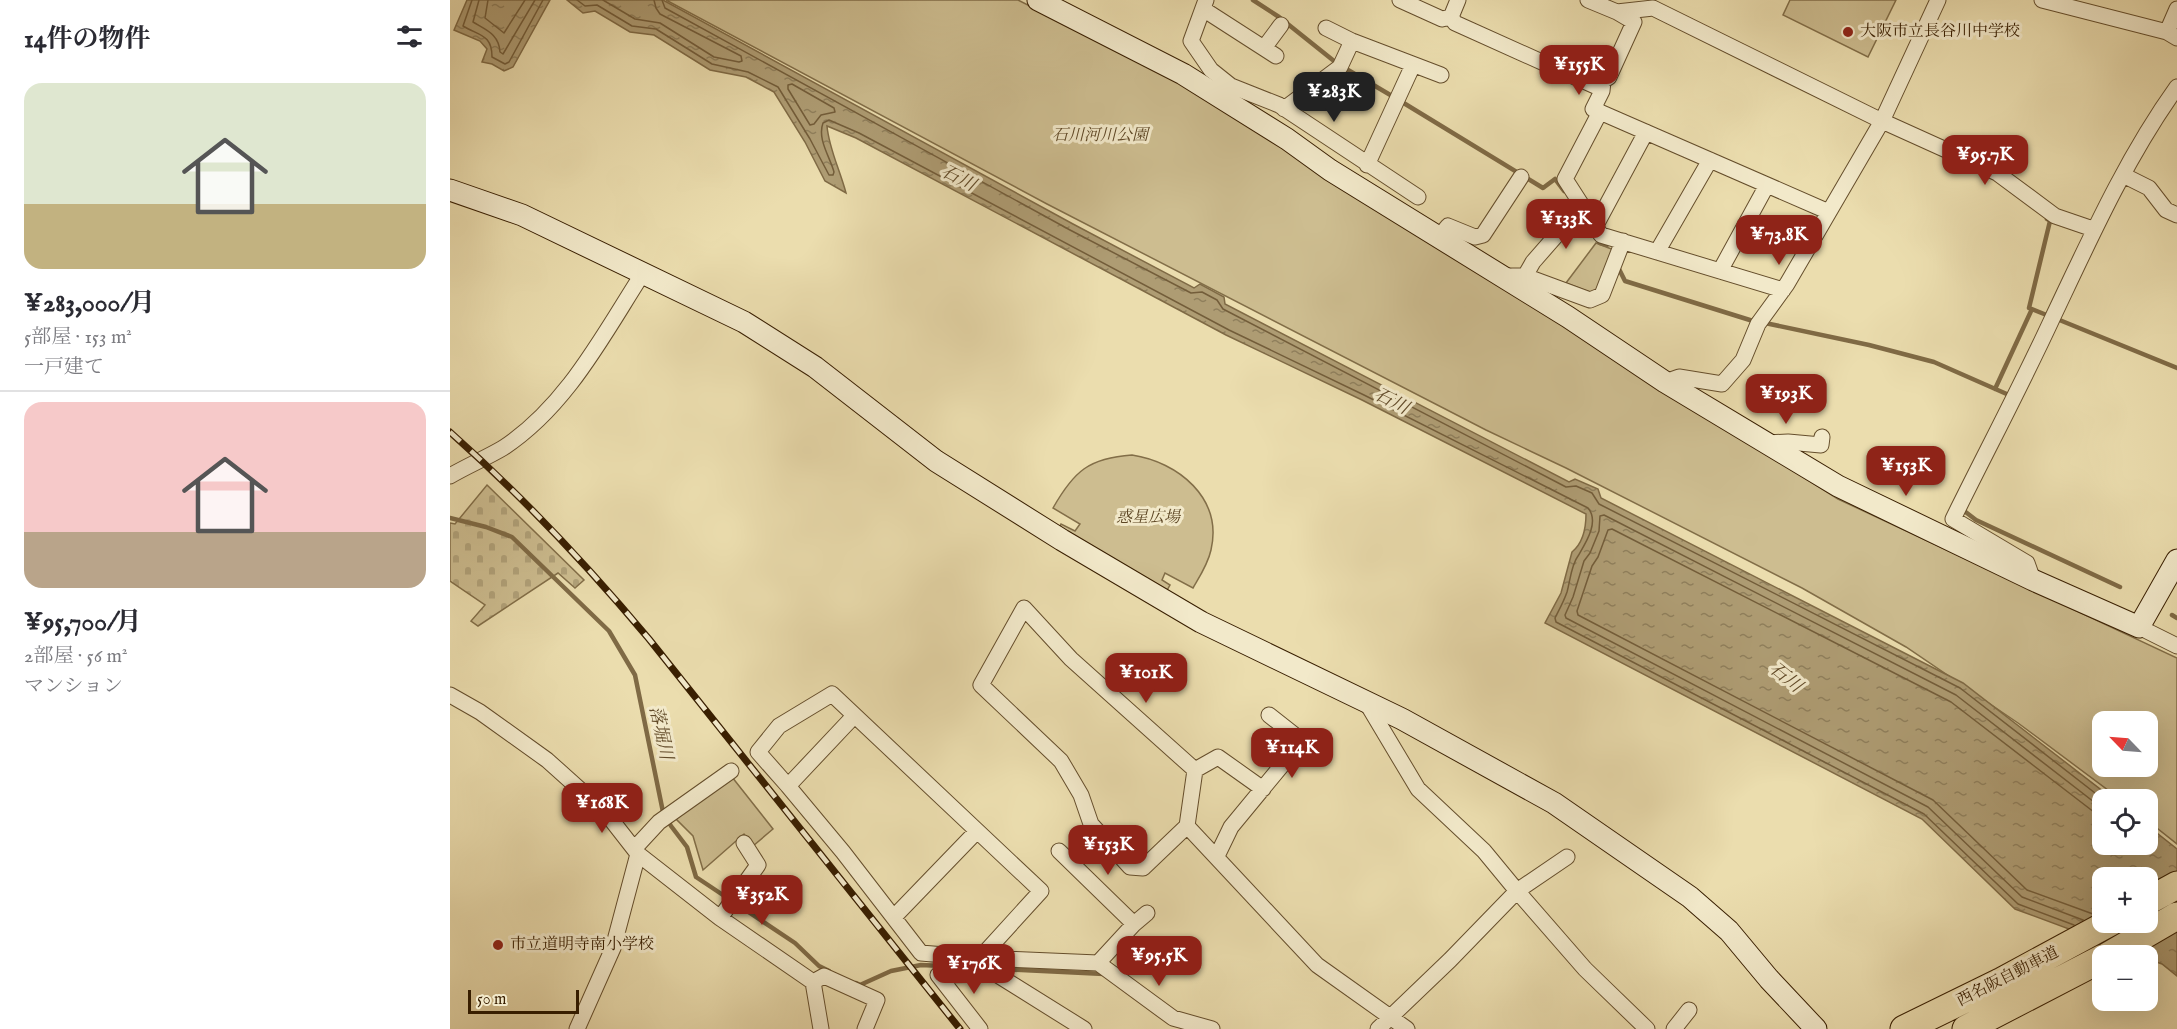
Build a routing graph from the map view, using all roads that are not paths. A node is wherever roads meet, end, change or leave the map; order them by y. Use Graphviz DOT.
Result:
graph roads {
  1 [pos="1038,0"];
  2 [pos="1400,0"];
  3 [pos="1458,0"];
  4 [pos="1588,0"];
  5 [pos="1938,0"];
  6 [pos="2042,0"];
  7 [pos="1205,4"];
  8 [pos="2177,9"];
  9 [pos="1617,12"];
  10 [pos="1451,17"];
  11 [pos="1281,25"];
  12 [pos="1326,28"];
  13 [pos="2172,35"];
  14 [pos="1352,41"];
  15 [pos="1413,64"];
  16 [pos="1441,75"];
  17 [pos="1603,81"];
  18 [pos="2177,87"];
  19 [pos="1228,93"];
  20 [pos="1284,109"];
  21 [pos="1600,112"];
  22 [pos="1882,121"];
  23 [pos="1646,132"];
  24 [pos="1710,160"];
  25 [pos="1367,165"];
  26 [pos="2123,176"];
  27 [pos="1521,177"];
  28 [pos="1767,185"];
  29 [pos="450,189"];
  30 [pos="1418,197"];
  31 [pos="1582,206"];
  32 [pos="1829,212"];
  33 [pos="2177,215"];
  34 [pos="1595,227"];
  35 [pos="2093,230"];
  36 [pos="1438,238"];
  37 [pos="1623,241"];
  38 [pos="1657,252"];
  39 [pos="1720,271"];
  40 [pos="644,273"];
  41 [pos="1501,276"];
  42 [pos="1525,276"];
  43 [pos="1783,290"];
  44 [pos="1665,382"];
  45 [pos="1822,437"];
  46 [pos="1765,443"];
  47 [pos="454,468"];
  48 [pos="2177,560"];
  49 [pos="2033,580"];
  50 [pos="2139,627"];
  51 [pos="2177,646"];
  52 [pos="450,695"];
  53 [pos="1366,702"];
  54 [pos="1269,715"];
  55 [pos="854,716"];
  56 [pos="1196,770"];
  57 [pos="731,771"];
  58 [pos="788,786"];
  59 [pos="1263,789"];
  60 [pos="1187,826"];
  61 [pos="977,831"];
  62 [pos="744,843"];
  63 [pos="1059,851"];
  64 [pos="636,852"];
  65 [pos="1217,856"];
  66 [pos="1567,857"];
  67 [pos="2177,885"];
  68 [pos="1517,891"];
  69 [pos="2158,895"];
  70 [pos="1147,913"];
  71 [pos="2177,916"];
  72 [pos="894,917"];
  73 [pos="720,918"];
  74 [pos="1134,924"];
  75 [pos="2092,932"];
  76 [pos="2127,945"];
  77 [pos="1098,963"];
  78 [pos="2092,964"];
  79 [pos="989,967"];
  80 [pos="813,982"];
  81 [pos="1689,1010"];
  82 [pos="1389,1016"];
  83 [pos="577,1029"];
  84 [pos="821,1029"];
  85 [pos="865,1029"];
  86 [pos="980,1029"];
  87 [pos="1084,1029"];
  88 [pos="1212,1029"];
  89 [pos="1378,1029"];
  90 [pos="1407,1029"];
  91 [pos="1647,1029"];
  92 [pos="1674,1029"];
  93 [pos="1816,1029"];
  94 [pos="1904,1029"];
  95 [pos="1966,1029"];
  1 -- 19 [label="street"];
  2 -- 10 [label="street"];
  3 -- 10 [label="street"];
  4 -- 9 [label="street"];
  5 -- 22 [label="street"];
  6 -- 13 [label="street"];
  7 -- 11 [label="street"];
  7 -- 19 [label="street"];
  8 -- 13 [label="street"];
  9 -- 17 [label="street"];
  9 -- 22 [label="street"];
  10 -- 17 [label="street"];
  12 -- 14 [label="street"];
  14 -- 15 [label="street"];
  14 -- 20 [label="street"];
  15 -- 16 [label="street"];
  15 -- 25 [label="street"];
  17 -- 21 [label="street"];
  18 -- 26 [label="street"];
  19 -- 20 [label="street"];
  19 -- 36 [label="street"];
  20 -- 25 [label="street"];
  21 -- 23 [label="street"];
  21 -- 31 [label="street"];
  22 -- 32 [label="street"];
  22 -- 35 [label="street"];
  23 -- 24 [label="street"];
  23 -- 34 [label="street"];
  24 -- 28 [label="street"];
  24 -- 38 [label="street"];
  25 -- 30 [label="street"];
  26 -- 33 [label="street"];
  26 -- 35 [label="street"];
  27 -- 36 [label="street"];
  28 -- 32 [label="street"];
  28 -- 39 [label="street"];
  29 -- 40 [label="street"];
  31 -- 34 [label="street"];
  31 -- 42 [label="street"];
  32 -- 43 [label="street"];
  34 -- 37 [label="street"];
  35 -- 49 [label="street"];
  36 -- 41 [label="street"];
  37 -- 38 [label="street"];
  37 -- 42 [label="street"];
  38 -- 39 [label="street"];
  39 -- 43 [label="street"];
  40 -- 47 [label="street"];
  40 -- 53 [label="street"];
  41 -- 42 [label="street"];
  41 -- 44 [label="street"];
  43 -- 44 [label="street"];
  44 -- 46 [label="street"];
  45 -- 46 [label="street"];
  46 -- 49 [label="street"];
  48 -- 50 [label="street"];
  49 -- 50 [label="street"];
  50 -- 51 [label="street"];
  52 -- 64 [label="street"];
  53 -- 68 [label="street"];
  53 -- 93 [label="street"];
  54 -- 59 [label="street"];
  55 -- 58 [label="street"];
  55 -- 58 [label="street"];
  55 -- 61 [label="street"];
  56 -- 59 [label="street"];
  56 -- 60 [label="street"];
  56 -- 60 [label="street"];
  57 -- 64 [label="street"];
  58 -- 72 [label="street"];
  59 -- 65 [label="street"];
  60 -- 65 [label="street"];
  61 -- 72 [label="street"];
  61 -- 79 [label="street"];
  62 -- 73 [label="street"];
  63 -- 74 [label="street"];
  64 -- 73 [label="street"];
  64 -- 83 [label="street"];
  65 -- 82 [label="street"];
  66 -- 68 [label="street"];
  67 -- 69 [label="highway"];
  68 -- 82 [label="street"];
  68 -- 91 [label="street"];
  70 -- 74 [label="street"];
  71 -- 76 [label="highway"];
  72 -- 79 [label="street"];
  73 -- 80 [label="street"];
  74 -- 77 [label="street"];
  75 -- 94 [label="highway, 西名阪自動車道"];
  77 -- 79 [label="street"];
  77 -- 88 [label="street"];
  78 -- 95 [label="highway, 西名阪自動車道"];
  79 -- 86 [label="street"];
  79 -- 87 [label="street"];
  80 -- 84 [label="street"];
  80 -- 85 [label="street"];
  81 -- 92 [label="street"];
  82 -- 89 [label="street"];
  82 -- 90 [label="street"];
}
